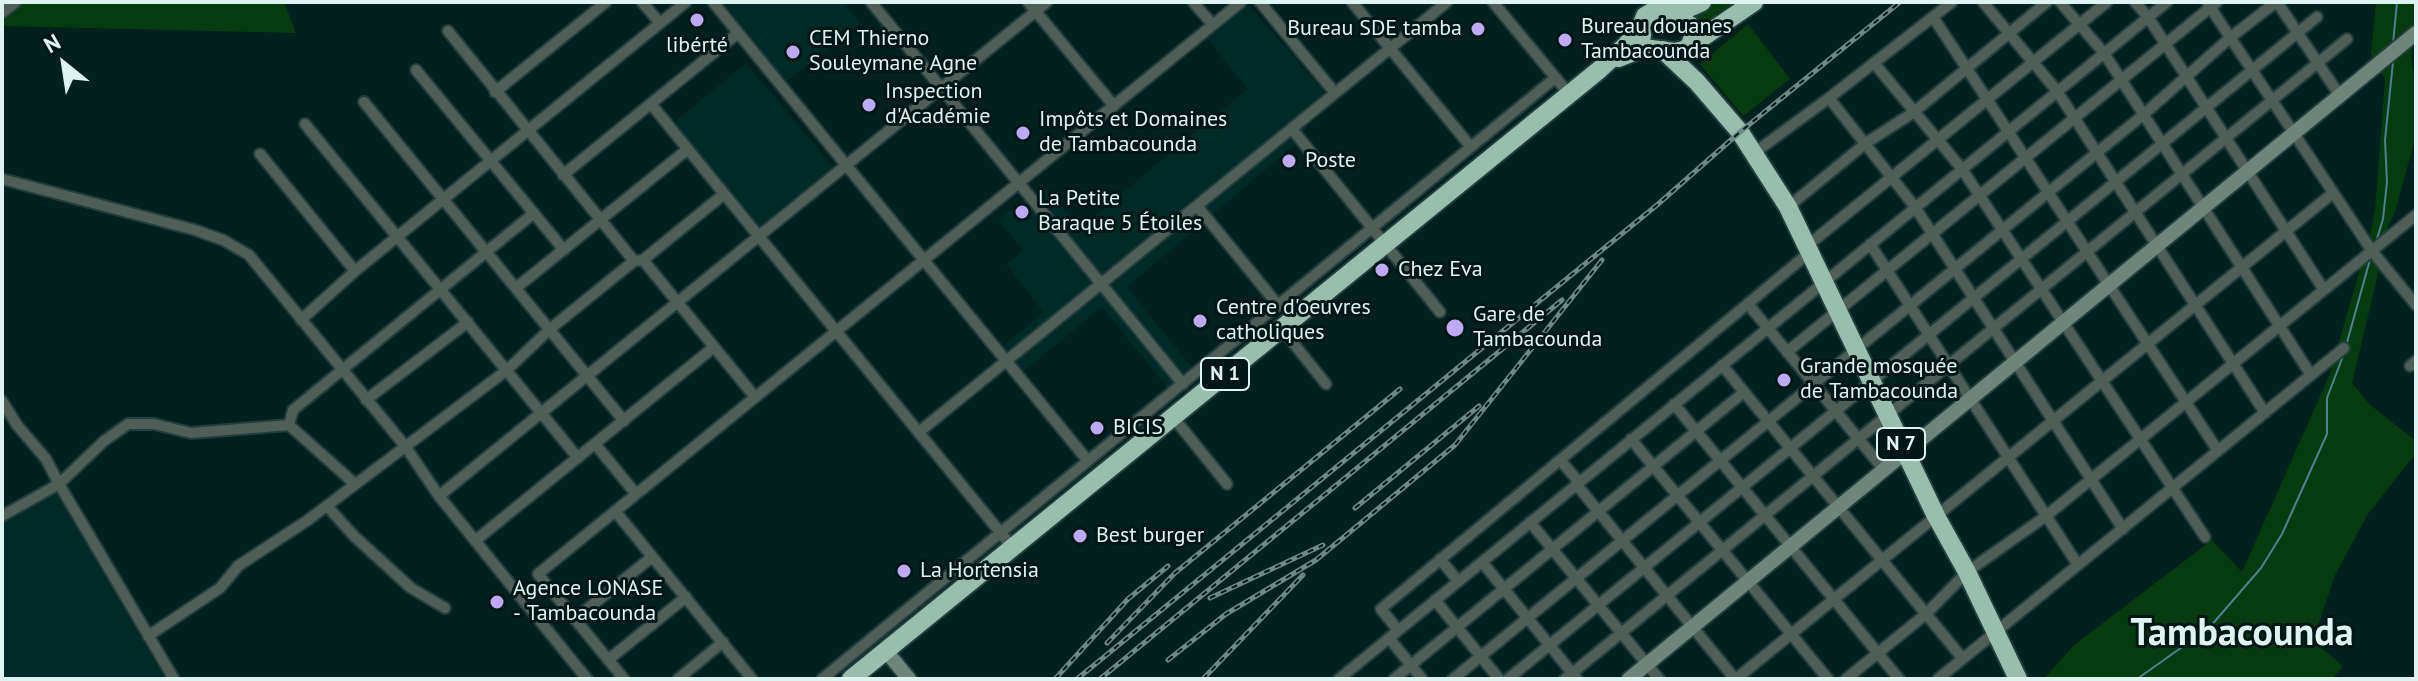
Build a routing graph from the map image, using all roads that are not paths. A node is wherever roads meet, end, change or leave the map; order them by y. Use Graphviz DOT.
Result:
graph roads {
  1 [pos="16,2"];
  2 [pos="606,2"];
  3 [pos="642,2"];
  4 [pos="686,2"];
  5 [pos="713,2"];
  6 [pos="871,2"];
  7 [pos="1047,2"];
  8 [pos="1193,2"];
  9 [pos="1241,2"];
  10 [pos="1260,2"];
  11 [pos="1352,2"];
  12 [pos="1447,2"];
  13 [pos="1493,2"];
  14 [pos="1702,2"];
  15 [pos="1754,2"];
  16 [pos="1952,2"];
  17 [pos="1983,2"];
  18 [pos="2047,2"];
  19 [pos="2060,2"];
  20 [pos="2107,2"];
  21 [pos="2135,2"];
  22 [pos="2167,2"];
  23 [pos="2276,2"];
  24 [pos="2212,4"];
  25 [pos="1032,7"];
  26 [pos="1661,8"];
  27 [pos="2,13"];
  28 [pos="1641,16"];
  29 [pos="1933,17"];
  30 [pos="2148,17"];
  31 [pos="2317,17"];
  32 [pos="660,23"];
  33 [pos="2079,24"];
  34 [pos="1213,25"];
  35 [pos="448,31"];
  36 [pos="738,33"];
  37 [pos="2298,33"];
  38 [pos="2416,33"];
  39 [pos="2009,34"];
  40 [pos="2231,37"];
  41 [pos="2347,39"];
  42 [pos="2165,44"];
  43 [pos="1689,46"];
  44 [pos="1390,49"];
  45 [pos="1662,50"];
  46 [pos="2104,53"];
  47 [pos="2033,62"];
  48 [pos="1874,63"];
  49 [pos="2317,63"];
  50 [pos="1966,68"];
  51 [pos="416,70"];
  52 [pos="1599,70"];
  53 [pos="2252,70"];
  54 [pos="2185,77"];
  55 [pos="1555,78"];
  56 [pos="2121,80"];
  57 [pos="1697,82"];
  58 [pos="941,88"];
  59 [pos="2057,91"];
  60 [pos="495,92"];
  61 [pos="1335,93"];
  62 [pos="1569,94"];
  63 [pos="2340,96"];
  64 [pos="1829,98"];
  65 [pos="1987,100"];
  66 [pos="2272,100"];
  67 [pos="364,102"];
  68 [pos="651,104"];
  69 [pos="1114,106"];
  70 [pos="2206,108"];
  71 [pos="1914,112"];
  72 [pos="2143,115"];
  73 [pos="2075,118"];
  74 [pos="305,124"];
  75 [pos="1292,129"];
  76 [pos="527,131"];
  77 [pos="2008,132"];
  78 [pos="2294,134"];
  79 [pos="2226,138"];
  80 [pos="1938,140"];
  81 [pos="1866,143"];
  82 [pos="2162,144"];
  83 [pos="1471,147"];
  84 [pos="688,149"];
  85 [pos="1754,153"];
  86 [pos="2097,153"];
  87 [pos="260,154"];
  88 [pos="2025,158"];
  89 [pos="491,160"];
  90 [pos="846,165"];
  91 [pos="1962,169"];
  92 [pos="2247,172"];
  93 [pos="2182,174"];
  94 [pos="563,175"];
  95 [pos="1893,177"];
  96 [pos="2,179"];
  97 [pos="2116,182"];
  98 [pos="1019,183"];
  99 [pos="2048,193"];
  100 [pos="2333,193"];
  101 [pos="724,194"];
  102 [pos="1980,195"];
  103 [pos="443,199"];
  104 [pos="1197,206"];
  105 [pos="1788,207"];
  106 [pos="1915,207"];
  107 [pos="2203,208"];
  108 [pos="2135,212"];
  109 [pos="534,213"];
  110 [pos="2416,215"];
  111 [pos="600,220"];
  112 [pos="2067,222"];
  113 [pos="1373,228"];
  114 [pos="2003,230"];
  115 [pos="2286,231"];
  116 [pos="1933,234"];
  117 [pos="397,236"];
  118 [pos="759,236"];
  119 [pos="1386,244"];
  120 [pos="1870,244"];
  121 [pos="2157,246"];
  122 [pos="1808,249"];
  123 [pos="564,250"];
  124 [pos="2372,251"];
  125 [pos="486,252"];
  126 [pos="2087,252"];
  127 [pos="2022,259"];
  128 [pos="638,260"];
  129 [pos="924,260"];
  130 [pos="2242,267"];
  131 [pos="1955,268"];
  132 [pos="355,271"];
  133 [pos="1887,271"];
  134 [pos="1824,281"];
  135 [pos="1101,284"];
  136 [pos="2108,286"];
  137 [pos="516,288"];
  138 [pos="440,289"];
  139 [pos="2041,289"];
  140 [pos="2324,290"];
  141 [pos="2412,291"];
  142 [pos="1974,298"];
  143 [pos="677,302"];
  144 [pos="1748,304"];
  145 [pos="1278,305"];
  146 [pos="2195,305"];
  147 [pos="2416,305"];
  148 [pos="1910,306"];
  149 [pos="1838,311"];
  150 [pos="1440,312"];
  151 [pos="301,320"];
  152 [pos="468,322"];
  153 [pos="2063,323"];
  154 [pos="2280,326"];
  155 [pos="1768,327"];
  156 [pos="1994,328"];
  157 [pos="550,329"];
  158 [pos="1282,329"];
  159 [pos="836,331"];
  160 [pos="1929,335"];
  161 [pos="2148,344"];
  162 [pos="714,347"];
  163 [pos="2344,348"];
  164 [pos="1856,349"];
  165 [pos="1787,352"];
  166 [pos="1006,361"];
  167 [pos="2015,362"];
  168 [pos="2233,364"];
  169 [pos="1722,365"];
  170 [pos="1948,365"];
  171 [pos="342,370"];
  172 [pos="507,370"];
  173 [pos="2311,375"];
  174 [pos="587,376"];
  175 [pos="1872,381"];
  176 [pos="2102,381"];
  177 [pos="1183,384"];
  178 [pos="1326,384"];
  179 [pos="1814,384"];
  180 [pos="1744,392"];
  181 [pos="755,397"];
  182 [pos="1970,399"];
  183 [pos="366,400"];
  184 [pos="2,401"];
  185 [pos="2186,403"];
  186 [pos="1674,404"];
  187 [pos="1836,411"];
  188 [pos="541,413"];
  189 [pos="2265,413"];
  190 [pos="1888,415"];
  191 [pos="1173,417"];
  192 [pos="624,421"];
  193 [pos="1769,421"];
  194 [pos="2053,421"];
  195 [pos="289,425"];
  196 [pos="1696,431"];
  197 [pos="919,432"];
  198 [pos="1631,439"];
  199 [pos="1858,439"];
  200 [pos="2141,439"];
  201 [pos="595,444"];
  202 [pos="405,446"];
  203 [pos="1790,448"];
  204 [pos="2218,451"];
  205 [pos="1905,452"];
  206 [pos="578,458"];
  207 [pos="2008,458"];
  208 [pos="1560,460"];
  209 [pos="1720,460"];
  210 [pos="1088,461"];
  211 [pos="1654,466"];
  212 [pos="1884,470"];
  213 [pos="1813,476"];
  214 [pos="2091,480"];
  215 [pos="1577,483"];
  216 [pos="59,484"];
  217 [pos="355,484"];
  218 [pos="1227,484"];
  219 [pos="1742,487"];
  220 [pos="2173,488"];
  221 [pos="636,494"];
  222 [pos="1678,495"];
  223 [pos="439,496"];
  224 [pos="327,506"];
  225 [pos="1839,507"];
  226 [pos="615,511"];
  227 [pos="1598,512"];
  228 [pos="1765,515"];
  229 [pos="2,516"];
  230 [pos="1936,516"];
  231 [pos="2046,516"];
  232 [pos="1530,522"];
  233 [pos="1699,522"];
  234 [pos="2123,529"];
  235 [pos="1001,533"];
  236 [pos="2205,537"];
  237 [pos="476,540"];
  238 [pos="1622,541"];
  239 [pos="1790,546"];
  240 [pos="1013,548"];
  241 [pos="1553,549"];
  242 [pos="1722,550"];
  243 [pos="652,557"];
  244 [pos="1440,559"];
  245 [pos="1882,560"];
  246 [pos="1482,562"];
  247 [pos="2078,565"];
  248 [pos="1644,568"];
  249 [pos="1967,572"];
  250 [pos="1576,578"];
  251 [pos="1458,581"];
  252 [pos="1748,581"];
  253 [pos="1504,589"];
  254 [pos="1667,595"];
  255 [pos="686,597"];
  256 [pos="1435,600"];
  257 [pos="1834,600"];
  258 [pos="1598,605"];
  259 [pos="445,608"];
  260 [pos="1926,614"];
  261 [pos="1528,618"];
  262 [pos="575,619"];
  263 [pos="1692,627"];
  264 [pos="1457,628"];
  265 [pos="1398,630"];
  266 [pos="1621,633"];
  267 [pos="1995,633"];
  268 [pos="1791,634"];
  269 [pos="148,636"];
  270 [pos="1389,638"];
  271 [pos="723,642"];
  272 [pos="1549,645"];
  273 [pos="886,651"];
  274 [pos="1878,653"];
  275 [pos="1481,657"];
  276 [pos="1963,659"];
  277 [pos="608,660"];
  278 [pos="1647,664"];
  279 [pos="1411,665"];
  280 [pos="1571,677"];
  281 [pos="174,679"];
  282 [pos="587,679"];
  283 [pos="624,679"];
  284 [pos="678,679"];
  285 [pos="752,679"];
  286 [pos="822,679"];
  287 [pos="851,679"];
  288 [pos="909,679"];
  289 [pos="1339,679"];
  290 [pos="1394,679"];
  291 [pos="1422,679"];
  292 [pos="1453,679"];
  293 [pos="1499,679"];
  294 [pos="1508,679"];
  295 [pos="1629,679"];
  296 [pos="1659,679"];
  297 [pos="1736,679"];
  298 [pos="1828,679"];
  299 [pos="1846,679"];
  300 [pos="1899,679"];
  301 [pos="1938,679"];
  302 [pos="2018,679"];
  1 -- 27 [label="street"];
  2 -- 60 [label="street"];
  3 -- 32 [label="street"];
  4 -- 32 [label="street"];
  5 -- 36 [label="street"];
  6 -- 58 [label="street"];
  7 -- 25 [label="street"];
  8 -- 34 [label="street"];
  9 -- 34 [label="street"];
  10 -- 61 [label="street"];
  11 -- 44 [label="street"];
  12 -- 44 [label="street"];
  13 -- 55 [label="street"];
  14 -- 26 [label="highway"];
  15 -- 43 [label="highway"];
  16 -- 29 [label="street"];
  17 -- 39 [label="street"];
  18 -- 39 [label="street"];
  19 -- 33 [label="street"];
  20 -- 33 [label="street"];
  21 -- 30 [label="street"];
  22 -- 30 [label="street"];
  23 -- 37 [label="street"];
  23 -- 40 [label="street"];
  24 -- 40 [label="street"];
  24 -- 42 [label="street"];
  25 -- 58 [label="street"];
  25 -- 69 [label="street"];
  26 -- 28 [label="highway"];
  26 -- 43 [label="highway"];
  28 -- 45 [label="highway"];
  28 -- 52 [label="highway, N 1"];
  29 -- 48 [label="street"];
  29 -- 50 [label="street"];
  30 -- 42 [label="street"];
  30 -- 46 [label="street"];
  31 -- 37 [label="street"];
  32 -- 76 [label="street"];
  33 -- 46 [label="street"];
  33 -- 47 [label="street"];
  34 -- 69 [label="street"];
  35 -- 60 [label="street"];
  36 -- 68 [label="street"];
  36 -- 90 [label="street"];
  37 -- 49 [label="street"];
  37 -- 53 [label="street"];
  38 -- 63 [label="street"];
  39 -- 47 [label="street"];
  39 -- 50 [label="street"];
  40 -- 53 [label="street"];
  40 -- 54 [label="street"];
  41 -- 49 [label="street"];
  42 -- 54 [label="street"];
  42 -- 56 [label="street"];
  43 -- 45 [label="highway"];
  43 -- 57 [label="highway, N 7"];
  44 -- 61 [label="street"];
  44 -- 83 [label="street"];
  45 -- 52 [label="highway, N 1"];
  45 -- 57 [label="highway, N 7"];
  46 -- 56 [label="street"];
  46 -- 59 [label="street"];
  47 -- 59 [label="street"];
  47 -- 65 [label="street"];
  48 -- 64 [label="street"];
  48 -- 71 [label="street"];
  49 -- 63 [label="street"];
  49 -- 66 [label="street"];
  50 -- 65 [label="street"];
  50 -- 71 [label="street"];
  51 -- 89 [label="street"];
  52 -- 62 [label="highway, N 1"];
  53 -- 66 [label="street"];
  53 -- 70 [label="street"];
  54 -- 70 [label="street"];
  54 -- 72 [label="street"];
  55 -- 62 [label="street"];
  55 -- 83 [label="street"];
  56 -- 72 [label="street"];
  56 -- 73 [label="street"];
  57 -- 85 [label="highway, N 7"];
  58 -- 90 [label="street"];
  58 -- 98 [label="street"];
  59 -- 73 [label="street"];
  59 -- 77 [label="street"];
  60 -- 76 [label="street"];
  61 -- 75 [label="street"];
  62 -- 119 [label="highway, N 1"];
  63 -- 78 [label="street"];
  64 -- 81 [label="street"];
  64 -- 85 [label="street"];
  65 -- 77 [label="street"];
  65 -- 80 [label="street"];
  66 -- 78 [label="street"];
  66 -- 79 [label="street"];
  67 -- 103 [label="street"];
  68 -- 84 [label="street"];
  68 -- 94 [label="street"];
  69 -- 98 [label="street"];
  70 -- 79 [label="street"];
  70 -- 82 [label="street"];
  71 -- 80 [label="street"];
  71 -- 81 [label="street"];
  72 -- 82 [label="street"];
  72 -- 86 [label="street"];
  73 -- 86 [label="street"];
  73 -- 88 [label="street"];
  74 -- 117 [label="street"];
  75 -- 104 [label="street"];
  75 -- 113 [label="street"];
  76 -- 89 [label="street"];
  76 -- 94 [label="street"];
  77 -- 88 [label="street"];
  77 -- 91 [label="street"];
  78 -- 92 [label="street"];
  78 -- 100 [label="street"];
  79 -- 92 [label="street"];
  79 -- 93 [label="street"];
  80 -- 91 [label="street"];
  80 -- 95 [label="street"];
  81 -- 95 [label="street"];
  81 -- 105 [label="street"];
  82 -- 93 [label="street"];
  82 -- 97 [label="street"];
  83 -- 113 [label="street"];
  84 -- 101 [label="street"];
  84 -- 111 [label="street"];
  85 -- 105 [label="highway, N 7"];
  86 -- 97 [label="street"];
  86 -- 99 [label="street"];
  87 -- 132 [label="street"];
  88 -- 99 [label="street"];
  88 -- 102 [label="street"];
  89 -- 103 [label="street"];
  89 -- 109 [label="street"];
  90 -- 118 [label="street"];
  90 -- 129 [label="street"];
  91 -- 102 [label="street"];
  91 -- 106 [label="street"];
  92 -- 107 [label="street"];
  92 -- 115 [label="street"];
  93 -- 107 [label="street"];
  93 -- 108 [label="street"];
  94 -- 111 [label="street"];
  95 -- 106 [label="street"];
  95 -- 122 [label="street"];
  96 -- 151 [label="street"];
  97 -- 108 [label="street"];
  97 -- 112 [label="street"];
  98 -- 129 [label="street"];
  98 -- 135 [label="street"];
  99 -- 112 [label="street"];
  99 -- 114 [label="street"];
  100 -- 115 [label="street"];
  100 -- 124 [label="street"];
  101 -- 118 [label="street"];
  101 -- 128 [label="street"];
  102 -- 114 [label="street"];
  102 -- 116 [label="street"];
  103 -- 117 [label="street"];
  103 -- 125 [label="street"];
  104 -- 135 [label="street"];
  104 -- 145 [label="street"];
  105 -- 122 [label="highway, N 7"];
  106 -- 116 [label="street"];
  106 -- 120 [label="street"];
  107 -- 121 [label="street"];
  107 -- 130 [label="street"];
  108 -- 121 [label="street"];
  108 -- 126 [label="street"];
  109 -- 123 [label="street"];
  109 -- 125 [label="street"];
  110 -- 124 [label="street"];
  111 -- 123 [label="street"];
  111 -- 128 [label="street"];
  112 -- 126 [label="street"];
  112 -- 127 [label="street"];
  113 -- 119 [label="street"];
  113 -- 145 [label="street"];
  114 -- 127 [label="street"];
  114 -- 131 [label="street"];
  115 -- 130 [label="street"];
  115 -- 140 [label="street"];
  116 -- 131 [label="street"];
  116 -- 133 [label="street"];
  117 -- 132 [label="street"];
  117 -- 138 [label="street"];
  118 -- 143 [label="street"];
  118 -- 159 [label="street"];
  119 -- 150 [label="street"];
  119 -- 158 [label="highway, N 1"];
  120 -- 133 [label="street"];
  120 -- 134 [label="street"];
  121 -- 136 [label="street"];
  121 -- 146 [label="street"];
  122 -- 134 [label="highway, N 7"];
  122 -- 144 [label="street"];
  123 -- 137 [label="street"];
  124 -- 140 [label="street"];
  124 -- 141 [label="street"];
  125 -- 137 [label="street"];
  125 -- 138 [label="street"];
  126 -- 136 [label="street"];
  126 -- 139 [label="street"];
  127 -- 139 [label="street"];
  127 -- 142 [label="street"];
  128 -- 143 [label="street"];
  128 -- 157 [label="street"];
  129 -- 159 [label="street"];
  129 -- 166 [label="street"];
  130 -- 146 [label="street"];
  130 -- 154 [label="street"];
  131 -- 142 [label="street"];
  131 -- 148 [label="street"];
  132 -- 151 [label="street"];
  133 -- 148 [label="street"];
  133 -- 149 [label="street"];
  134 -- 149 [label="highway, N 7"];
  134 -- 155 [label="street"];
  135 -- 166 [label="street"];
  135 -- 177 [label="street"];
  136 -- 153 [label="street"];
  136 -- 161 [label="street"];
  137 -- 157 [label="street"];
  138 -- 152 [label="street"];
  138 -- 171 [label="street"];
  139 -- 153 [label="street"];
  139 -- 156 [label="street"];
  140 -- 154 [label="street"];
  141 -- 147 [label="street"];
  142 -- 156 [label="street"];
  142 -- 160 [label="street"];
  143 -- 162 [label="street"];
  143 -- 174 [label="street"];
  144 -- 155 [label="street"];
  144 -- 208 [label="street"];
  145 -- 177 [label="street"];
  146 -- 161 [label="street"];
  146 -- 168 [label="street"];
  148 -- 160 [label="street"];
  148 -- 164 [label="street"];
  149 -- 164 [label="highway, N 7"];
  149 -- 165 [label="street"];
  151 -- 171 [label="street"];
  152 -- 172 [label="street"];
  152 -- 183 [label="street"];
  153 -- 167 [label="street"];
  153 -- 176 [label="street"];
  154 -- 168 [label="street"];
  154 -- 173 [label="street"];
  155 -- 165 [label="street"];
  155 -- 169 [label="street"];
  156 -- 167 [label="street"];
  156 -- 170 [label="street"];
  157 -- 172 [label="street"];
  157 -- 174 [label="street"];
  158 -- 178 [label="street"];
  158 -- 191 [label="highway, N 1"];
  159 -- 181 [label="street"];
  159 -- 197 [label="street"];
  160 -- 170 [label="street"];
  160 -- 175 [label="street"];
  161 -- 176 [label="street"];
  161 -- 185 [label="street"];
  162 -- 181 [label="street"];
  162 -- 192 [label="street"];
  163 -- 173 [label="street"];
  164 -- 175 [label="highway, N 7"];
  164 -- 179 [label="street"];
  165 -- 179 [label="street"];
  166 -- 197 [label="street"];
  166 -- 210 [label="street"];
  167 -- 182 [label="street"];
  167 -- 194 [label="street"];
  168 -- 185 [label="street"];
  168 -- 189 [label="street"];
  169 -- 180 [label="street"];
  169 -- 186 [label="street"];
  170 -- 182 [label="street"];
  170 -- 190 [label="street"];
  171 -- 183 [label="street"];
  171 -- 195 [label="street"];
  172 -- 188 [label="street"];
  172 -- 202 [label="street"];
  173 -- 189 [label="street"];
  174 -- 188 [label="street"];
  174 -- 192 [label="street"];
  175 -- 187 [label="street"];
  175 -- 190 [label="highway, N 7"];
  176 -- 194 [label="street"];
  176 -- 200 [label="street"];
  177 -- 210 [label="street"];
  179 -- 187 [label="street"];
  179 -- 193 [label="street"];
  180 -- 193 [label="street"];
  180 -- 196 [label="street"];
  181 -- 221 [label="street"];
  182 -- 205 [label="street"];
  182 -- 207 [label="street"];
  183 -- 202 [label="street"];
  184 -- 216 [label="street"];
  185 -- 200 [label="street"];
  185 -- 204 [label="street"];
  186 -- 196 [label="street"];
  186 -- 198 [label="street"];
  187 -- 199 [label="street"];
  187 -- 203 [label="street"];
  188 -- 206 [label="street"];
  188 -- 223 [label="street"];
  189 -- 204 [label="street"];
  190 -- 199 [label="street"];
  190 -- 205 [label="highway, N 7"];
  191 -- 218 [label="street"];
  191 -- 240 [label="highway, N 1"];
  192 -- 201 [label="street"];
  193 -- 203 [label="street"];
  193 -- 209 [label="street"];
  194 -- 207 [label="street"];
  194 -- 214 [label="street"];
  195 -- 216 [label="street"];
  195 -- 217 [label="street"];
  196 -- 209 [label="street"];
  196 -- 211 [label="street"];
  197 -- 235 [label="street"];
  198 -- 211 [label="street"];
  198 -- 215 [label="street"];
  199 -- 212 [label="street"];
  199 -- 213 [label="street"];
  200 -- 214 [label="street"];
  200 -- 220 [label="street"];
  201 -- 206 [label="street"];
  201 -- 221 [label="street"];
  202 -- 217 [label="street"];
  202 -- 223 [label="street"];
  203 -- 213 [label="street"];
  203 -- 219 [label="street"];
  204 -- 220 [label="street"];
  205 -- 212 [label="street"];
  205 -- 230 [label="highway, N 7"];
  206 -- 237 [label="street"];
  207 -- 230 [label="street"];
  207 -- 231 [label="street"];
  208 -- 215 [label="street"];
  208 -- 244 [label="street"];
  209 -- 219 [label="street"];
  209 -- 222 [label="street"];
  210 -- 235 [label="street"];
  211 -- 222 [label="street"];
  211 -- 227 [label="street"];
  212 -- 225 [label="street"];
  213 -- 225 [label="street"];
  213 -- 228 [label="street"];
  214 -- 231 [label="street"];
  214 -- 234 [label="street"];
  215 -- 227 [label="street"];
  215 -- 232 [label="street"];
  216 -- 229 [label="street"];
  216 -- 269 [label="street"];
  217 -- 224 [label="street"];
  219 -- 228 [label="street"];
  219 -- 233 [label="street"];
  220 -- 234 [label="street"];
  220 -- 236 [label="street"];
  221 -- 226 [label="street"];
  222 -- 233 [label="street"];
  222 -- 238 [label="street"];
  223 -- 237 [label="street"];
  224 -- 259 [label="street"];
  224 -- 269 [label="street"];
  225 -- 239 [label="street"];
  225 -- 245 [label="street"];
  226 -- 243 [label="street"];
  226 -- 262 [label="street"];
  227 -- 238 [label="street"];
  227 -- 241 [label="street"];
  228 -- 239 [label="street"];
  228 -- 242 [label="street"];
  230 -- 245 [label="street"];
  230 -- 249 [label="highway, N 7"];
  231 -- 247 [label="street"];
  231 -- 249 [label="street"];
  232 -- 241 [label="street"];
  232 -- 246 [label="street"];
  233 -- 242 [label="street"];
  233 -- 248 [label="street"];
  234 -- 247 [label="street"];
  235 -- 240 [label="street"];
  235 -- 286 [label="street"];
  237 -- 282 [label="street"];
  238 -- 248 [label="street"];
  238 -- 250 [label="street"];
  239 -- 252 [label="street"];
  239 -- 257 [label="street"];
  240 -- 273 [label="highway, N 1"];
  241 -- 250 [label="street"];
  241 -- 253 [label="street"];
  242 -- 252 [label="street"];
  242 -- 254 [label="street"];
  243 -- 255 [label="street"];
  243 -- 262 [label="street"];
  244 -- 251 [label="street"];
  244 -- 265 [label="street"];
  245 -- 257 [label="street"];
  245 -- 260 [label="street"];
  246 -- 251 [label="street"];
  246 -- 253 [label="street"];
  247 -- 267 [label="street"];
  248 -- 254 [label="street"];
  248 -- 258 [label="street"];
  249 -- 260 [label="street"];
  249 -- 267 [label="highway, N 7"];
  250 -- 258 [label="street"];
  250 -- 261 [label="street"];
  251 -- 256 [label="street"];
  252 -- 263 [label="street"];
  252 -- 268 [label="street"];
  253 -- 261 [label="street"];
  253 -- 264 [label="street"];
  254 -- 263 [label="street"];
  254 -- 266 [label="street"];
  255 -- 271 [label="street"];
  255 -- 277 [label="street"];
  256 -- 264 [label="street"];
  256 -- 265 [label="street"];
  257 -- 268 [label="street"];
  257 -- 274 [label="street"];
  258 -- 266 [label="street"];
  258 -- 272 [label="street"];
  260 -- 274 [label="street"];
  260 -- 276 [label="street"];
  261 -- 272 [label="street"];
  261 -- 275 [label="street"];
  262 -- 277 [label="street"];
  263 -- 278 [label="street"];
  263 -- 297 [label="street"];
  264 -- 275 [label="street"];
  264 -- 279 [label="street"];
  265 -- 270 [label="street"];
  266 -- 278 [label="street"];
  266 -- 280 [label="street"];
  267 -- 276 [label="street"];
  267 -- 302 [label="highway, N 7"];
  268 -- 297 [label="street"];
  268 -- 298 [label="street"];
  269 -- 281 [label="street"];
  270 -- 279 [label="street"];
  270 -- 289 [label="street"];
  271 -- 284 [label="street"];
  271 -- 285 [label="street"];
  272 -- 280 [label="street"];
  272 -- 294 [label="street"];
  273 -- 287 [label="highway, N 1"];
  273 -- 288 [label="street"];
  274 -- 299 [label="street"];
  274 -- 300 [label="street"];
  275 -- 292 [label="street"];
  275 -- 293 [label="street"];
  276 -- 301 [label="street"];
  277 -- 283 [label="street"];
  278 -- 295 [label="street"];
  278 -- 296 [label="street"];
  279 -- 290 [label="street"];
  279 -- 291 [label="street"];
}
